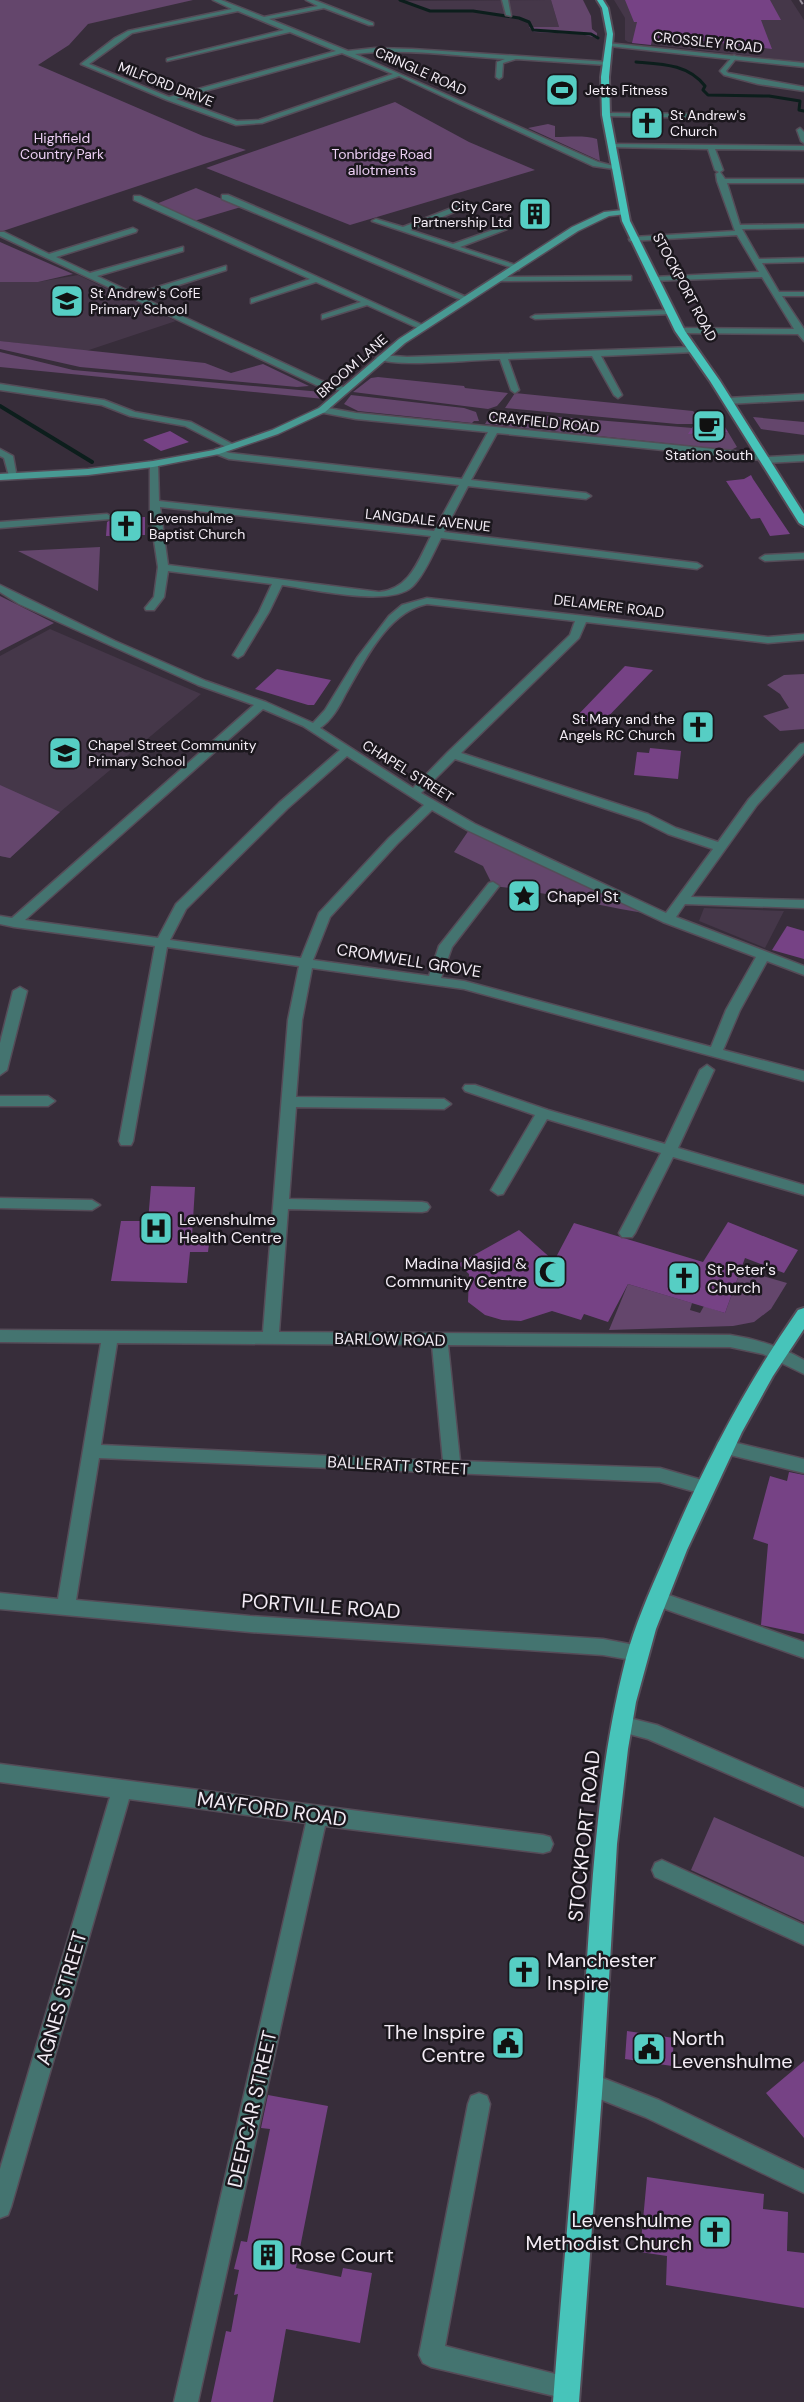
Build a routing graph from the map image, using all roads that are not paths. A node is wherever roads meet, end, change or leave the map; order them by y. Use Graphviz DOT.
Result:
graph roads {
  1 [pos="216,0"];
  2 [pos="309,0"];
  3 [pos="505,0"];
  4 [pos="600,0"];
  5 [pos="325,6"];
  6 [pos="239,9"];
  7 [pos="509,15"];
  8 [pos="263,19"];
  9 [pos="371,24"];
  10 [pos="291,30"];
  11 [pos="609,44"];
  12 [pos="346,52"];
  13 [pos="521,57"];
  14 [pos="734,57"];
  15 [pos="169,60"];
  16 [pos="607,61"];
  17 [pos="804,65"];
  18 [pos="399,74"];
  19 [pos="499,77"];
  20 [pos="804,89"];
  21 [pos="169,99"];
  22 [pos="606,115"];
  23 [pos="715,116"];
  24 [pos="801,130"];
  25 [pos="804,141"];
  26 [pos="611,146"];
  27 [pos="711,147"];
  28 [pos="804,148"];
  29 [pos="614,167"];
  30 [pos="720,175"];
  31 [pos="804,180"];
  32 [pos="225,197"];
  33 [pos="137,198"];
  34 [pos="460,208"];
  35 [pos="623,212"];
  36 [pos="376,222"];
  37 [pos="804,226"];
  38 [pos="504,227"];
  39 [pos="133,230"];
  40 [pos="403,230"];
  41 [pos="738,230"];
  42 [pos="1,234"];
  43 [pos="633,239"];
  44 [pos="455,246"];
  45 [pos="180,249"];
  46 [pos="50,256"];
  47 [pos="757,261"];
  48 [pos="804,261"];
  49 [pos="223,268"];
  50 [pos="516,268"];
  51 [pos="765,274"];
  52 [pos="91,275"];
  53 [pos="628,278"];
  54 [pos="317,279"];
  55 [pos="498,279"];
  56 [pos="653,279"];
  57 [pos="777,294"];
  58 [pos="804,294"];
  59 [pos="135,296"];
  60 [pos="467,299"];
  61 [pos="254,301"];
  62 [pos="368,302"];
  63 [pos="670,312"];
  64 [pos="325,317"];
  65 [pos="535,317"];
  66 [pos="423,327"];
  67 [pos="680,331"];
  68 [pos="802,334"];
  69 [pos="692,350"];
  70 [pos="595,353"];
  71 [pos="503,357"];
  72 [pos="380,358"];
  73 [pos="0,387"];
  74 [pos="346,388"];
  75 [pos="515,390"];
  76 [pos="618,395"];
  77 [pos="804,397"];
  78 [pos="727,401"];
  79 [pos="326,407"];
  80 [pos="493,431"];
  81 [pos="233,447"];
  82 [pos="0,452"];
  83 [pos="216,452"];
  84 [pos="804,458"];
  85 [pos="764,459"];
  86 [pos="153,464"];
  87 [pos="14,476"];
  88 [pos="0,477"];
  89 [pos="464,482"];
  90 [pos="586,496"];
  91 [pos="156,504"];
  92 [pos="107,517"];
  93 [pos="804,523"];
  94 [pos="0,525"];
  95 [pos="436,534"];
  96 [pos="804,556"];
  97 [pos="765,558"];
  98 [pos="697,566"];
  99 [pos="164,567"];
  100 [pos="278,582"];
  101 [pos="0,588"];
  102 [pos="150,608"];
  103 [pos="582,618"];
  104 [pos="804,637"];
  105 [pos="238,655"];
  106 [pos="262,704"];
  107 [pos="313,728"];
  108 [pos="804,746"];
  109 [pos="347,750"];
  110 [pos="452,754"];
  111 [pos="414,794"];
  112 [pos="431,804"];
  113 [pos="720,847"];
  114 [pos="494,886"];
  115 [pos="680,900"];
  116 [pos="804,904"];
  117 [pos="668,919"];
  118 [pos="0,920"];
  119 [pos="14,923"];
  120 [pos="162,942"];
  121 [pos="763,956"];
  122 [pos="306,962"];
  123 [pos="804,971"];
  124 [pos="434,980"];
  125 [pos="20,991"];
  126 [pos="716,1053"];
  127 [pos="0,1070"];
  128 [pos="707,1070"];
  129 [pos="804,1076"];
  130 [pos="470,1088"];
  131 [pos="0,1101"];
  132 [pos="48,1101"];
  133 [pos="288,1102"];
  134 [pos="444,1104"];
  135 [pos="543,1113"];
  136 [pos="126,1141"];
  137 [pos="669,1151"];
  138 [pos="498,1190"];
  139 [pos="804,1190"];
  140 [pos="0,1203"];
  141 [pos="281,1204"];
  142 [pos="92,1205"];
  143 [pos="422,1207"];
  144 [pos="627,1233"];
  145 [pos="804,1315"];
  146 [pos="0,1336"];
  147 [pos="110,1336"];
  148 [pos="271,1337"];
  149 [pos="440,1341"];
  150 [pos="778,1352"];
  151 [pos="804,1368"];
  152 [pos="724,1447"];
  153 [pos="91,1451"];
  154 [pos="804,1466"];
  155 [pos="453,1468"];
  156 [pos="704,1487"];
  157 [pos="657,1599"];
  158 [pos="0,1601"];
  159 [pos="66,1608"];
  160 [pos="804,1650"];
  161 [pos="638,1653"];
  162 [pos="621,1724"];
  163 [pos="0,1773"];
  164 [pos="122,1789"];
  165 [pos="804,1798"];
  166 [pos="318,1815"];
  167 [pos="543,1844"];
  168 [pos="662,1870"];
  169 [pos="804,1935"];
  170 [pos="590,2084"];
  171 [pos="479,2104"];
  172 [pos="804,2182"];
  173 [pos="0,2207"];
  174 [pos="566,2395"];
  175 [pos="186,2402"];
  1 -- 6 [label="street, CRINGLE ROAD"];
  2 -- 5 [label="street"];
  3 -- 7 [label="street"];
  4 -- 11 [label="highway, STOCKPORT ROAD"];
  5 -- 8 [label="street"];
  5 -- 9 [label="street"];
  6 -- 8 [label="street, CRINGLE ROAD"];
  6 -- 21 [label="street, MILFORD DRIVE"];
  8 -- 10 [label="street, CRINGLE ROAD"];
  10 -- 12 [label="street, CRINGLE ROAD"];
  10 -- 15 [label="street"];
  11 -- 14 [label="street, CROSSLEY ROAD"];
  11 -- 16 [label="highway, STOCKPORT ROAD"];
  12 -- 13 [label="street"];
  12 -- 18 [label="street, CRINGLE ROAD"];
  12 -- 21 [label="street"];
  13 -- 16 [label="street"];
  13 -- 19 [label="street"];
  14 -- 17 [label="street, CROSSLEY ROAD"];
  14 -- 20 [label="street"];
  16 -- 22 [label="highway, STOCKPORT ROAD"];
  18 -- 21 [label="street, MILFORD DRIVE"];
  18 -- 29 [label="street, CRINGLE ROAD"];
  22 -- 23 [label="street"];
  22 -- 26 [label="highway, STOCKPORT ROAD"];
  24 -- 25 [label="street"];
  26 -- 27 [label="street"];
  26 -- 29 [label="highway, STOCKPORT ROAD"];
  27 -- 28 [label="street"];
  27 -- 30 [label="street"];
  29 -- 35 [label="highway, STOCKPORT ROAD"];
  30 -- 31 [label="street"];
  30 -- 41 [label="street"];
  32 -- 60 [label="street"];
  33 -- 54 [label="street"];
  34 -- 40 [label="street"];
  35 -- 43 [label="highway, STOCKPORT ROAD"];
  35 -- 50 [label="main road, BROOM LANE"];
  36 -- 40 [label="street"];
  37 -- 41 [label="street"];
  38 -- 44 [label="street"];
  39 -- 46 [label="street"];
  40 -- 44 [label="street"];
  41 -- 43 [label="street"];
  41 -- 47 [label="street"];
  42 -- 46 [label="street"];
  43 -- 56 [label="highway, STOCKPORT ROAD"];
  44 -- 50 [label="street"];
  45 -- 52 [label="street"];
  46 -- 52 [label="street"];
  47 -- 48 [label="street"];
  47 -- 51 [label="street"];
  49 -- 59 [label="street"];
  50 -- 55 [label="main road, BROOM LANE"];
  51 -- 56 [label="street"];
  51 -- 57 [label="street"];
  52 -- 59 [label="street"];
  53 -- 55 [label="street"];
  54 -- 61 [label="street"];
  54 -- 62 [label="street"];
  55 -- 60 [label="main road, BROOM LANE"];
  56 -- 63 [label="highway, STOCKPORT ROAD"];
  57 -- 58 [label="street"];
  57 -- 68 [label="street"];
  59 -- 74 [label="street"];
  60 -- 66 [label="main road, BROOM LANE"];
  62 -- 64 [label="street"];
  62 -- 66 [label="street"];
  63 -- 65 [label="street"];
  63 -- 67 [label="highway, STOCKPORT ROAD"];
  66 -- 72 [label="main road, BROOM LANE"];
  67 -- 68 [label="street"];
  67 -- 69 [label="highway, STOCKPORT ROAD"];
  69 -- 70 [label="street"];
  69 -- 78 [label="highway, STOCKPORT ROAD"];
  70 -- 71 [label="street"];
  70 -- 76 [label="street"];
  71 -- 72 [label="street"];
  71 -- 75 [label="street"];
  72 -- 74 [label="main road, BROOM LANE"];
  73 -- 81 [label="street"];
  74 -- 79 [label="main road, BROOM LANE"];
  77 -- 78 [label="street"];
  78 -- 85 [label="highway, STOCKPORT ROAD"];
  79 -- 80 [label="street, CRAYFIELD ROAD"];
  79 -- 81 [label="main road, BROOM LANE"];
  80 -- 85 [label="street, CRAYFIELD ROAD"];
  80 -- 89 [label="street"];
  81 -- 83 [label="main road, BROOM LANE"];
  82 -- 87 [label="street"];
  83 -- 86 [label="main road, BROOM LANE"];
  83 -- 89 [label="street"];
  84 -- 85 [label="street, CRAYFIELD ROAD"];
  85 -- 93 [label="highway, STOCKPORT ROAD"];
  86 -- 87 [label="main road, BROOM LANE"];
  86 -- 91 [label="street"];
  87 -- 88 [label="main road, BROOM LANE"];
  89 -- 90 [label="street"];
  89 -- 95 [label="street"];
  91 -- 95 [label="street, LANGDALE AVENUE"];
  91 -- 99 [label="street"];
  92 -- 94 [label="street"];
  95 -- 98 [label="street, LANGDALE AVENUE"];
  95 -- 100 [label="street"];
  96 -- 97 [label="street"];
  99 -- 100 [label="street"];
  99 -- 102 [label="street"];
  100 -- 105 [label="street"];
  101 -- 106 [label="street, CHAPEL STREET"];
  103 -- 104 [label="street, DELAMERE ROAD"];
  103 -- 107 [label="street, DELAMERE ROAD"];
  103 -- 110 [label="street"];
  106 -- 107 [label="street, CHAPEL STREET"];
  106 -- 119 [label="street"];
  107 -- 109 [label="street, CHAPEL STREET"];
  108 -- 113 [label="street"];
  109 -- 111 [label="street, CHAPEL STREET"];
  109 -- 120 [label="street"];
  110 -- 111 [label="street"];
  110 -- 113 [label="street"];
  111 -- 112 [label="street, CHAPEL STREET"];
  112 -- 117 [label="street, CHAPEL STREET"];
  112 -- 122 [label="street"];
  113 -- 115 [label="street"];
  114 -- 124 [label="street"];
  115 -- 116 [label="street"];
  115 -- 117 [label="street"];
  117 -- 121 [label="street, CHAPEL STREET"];
  118 -- 119 [label="street, CROMWELL GROVE"];
  119 -- 120 [label="street, CROMWELL GROVE"];
  120 -- 122 [label="street, CROMWELL GROVE"];
  120 -- 136 [label="street"];
  121 -- 123 [label="street, CHAPEL STREET"];
  121 -- 126 [label="street"];
  122 -- 124 [label="street, CROMWELL GROVE"];
  122 -- 133 [label="street"];
  124 -- 126 [label="street, CROMWELL GROVE"];
  125 -- 127 [label="street"];
  126 -- 129 [label="street, CROMWELL GROVE"];
  128 -- 137 [label="street"];
  130 -- 135 [label="street"];
  131 -- 132 [label="street"];
  133 -- 134 [label="street"];
  133 -- 141 [label="street"];
  135 -- 137 [label="street"];
  135 -- 138 [label="street"];
  137 -- 139 [label="street"];
  137 -- 144 [label="street"];
  140 -- 142 [label="street"];
  141 -- 143 [label="street"];
  141 -- 148 [label="street"];
  145 -- 150 [label="highway, STOCKPORT ROAD"];
  146 -- 147 [label="street, BARLOW ROAD"];
  147 -- 148 [label="street, BARLOW ROAD"];
  147 -- 153 [label="street"];
  148 -- 149 [label="street, BARLOW ROAD"];
  149 -- 150 [label="street, BARLOW ROAD"];
  149 -- 155 [label="street"];
  150 -- 151 [label="street, BARLOW ROAD"];
  150 -- 152 [label="highway, STOCKPORT ROAD"];
  152 -- 154 [label="street"];
  152 -- 156 [label="highway, STOCKPORT ROAD"];
  153 -- 155 [label="street, BALLERATT STREET"];
  153 -- 159 [label="street"];
  155 -- 156 [label="street, BALLERATT STREET"];
  156 -- 157 [label="highway, STOCKPORT ROAD"];
  157 -- 160 [label="street"];
  157 -- 161 [label="highway, STOCKPORT ROAD"];
  158 -- 159 [label="street, PORTVILLE ROAD"];
  159 -- 161 [label="street, PORTVILLE ROAD"];
  161 -- 162 [label="highway, STOCKPORT ROAD"];
  162 -- 165 [label="street"];
  162 -- 170 [label="highway, STOCKPORT ROAD"];
  163 -- 164 [label="street, MAYFORD ROAD"];
  164 -- 166 [label="street, MAYFORD ROAD"];
  164 -- 173 [label="street, AGNES STREET"];
  166 -- 167 [label="street, MAYFORD ROAD"];
  166 -- 175 [label="street, DEEPCAR STREET"];
  168 -- 169 [label="street"];
  170 -- 172 [label="street"];
  170 -- 174 [label="highway, STOCKPORT ROAD"];
  171 -- 174 [label="street"];
}
